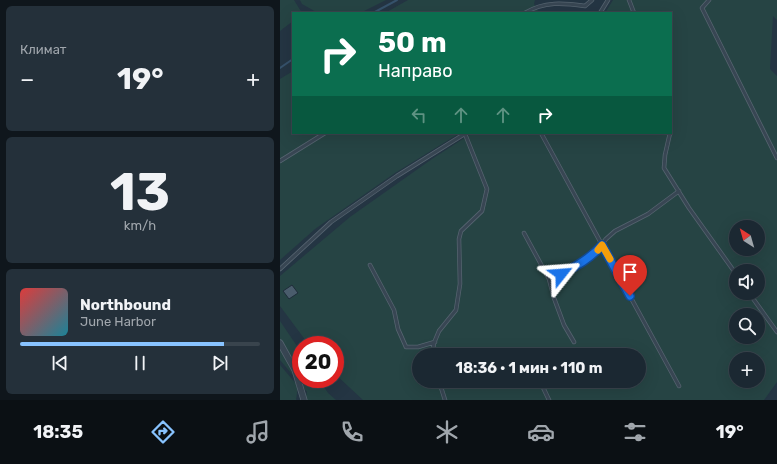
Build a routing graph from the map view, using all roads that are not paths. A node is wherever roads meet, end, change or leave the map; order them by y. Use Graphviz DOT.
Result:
graph roads {
  1 [pos="592,0"];
  2 [pos="608,0"];
  3 [pos="629,0"];
  4 [pos="709,0"];
  5 [pos="527,12"];
  6 [pos="601,12"];
  7 [pos="634,12"];
  8 [pos="323,134"];
  9 [pos="463,134"];
  10 [pos="465,134"];
  11 [pos="542,134"];
  12 [pos="670,134"];
  13 [pos="777,158"];
  14 [pos="280,161"];
  15 [pos="678,191"];
  16 [pos="524,233"];
  17 [pos="602,245"];
  18 [pos="729,264"];
  19 [pos="370,265"];
  20 [pos="280,268"];
  21 [pos="549,279"];
  22 [pos="755,300"];
  23 [pos="777,332"];
  24 [pos="435,342"];
  25 [pos="574,342"];
  26 [pos="280,343"];
  27 [pos="434,348"];
  28 [pos="679,386"];
  29 [pos="441,388"];
  30 [pos="544,388"];
  31 [pos="304,400"];
  32 [pos="445,400"];
  33 [pos="550,400"];
  1 -- 5 [label="lane"];
  2 -- 6 [label="lane"];
  3 -- 7 [label="lane"];
  4 -- 13 [label="lane"];
  8 -- 14 [label="lane"];
  9 -- 20 [label="lane"];
  10 -- 24 [label="lane"];
  11 -- 17 [label="lane"];
  12 -- 15 [label="lane"];
  15 -- 17 [label="lane"];
  15 -- 18 [label="lane"];
  16 -- 21 [label="lane"];
  17 -- 21 [label="lane"];
  17 -- 28 [label="lane"];
  19 -- 24 [label="lane"];
  21 -- 25 [label="lane"];
  22 -- 23 [label="lane"];
  24 -- 27 [label="lane"];
  26 -- 31 [label="street"];
  29 -- 32 [label="lane"];
  30 -- 33 [label="lane"];
}
